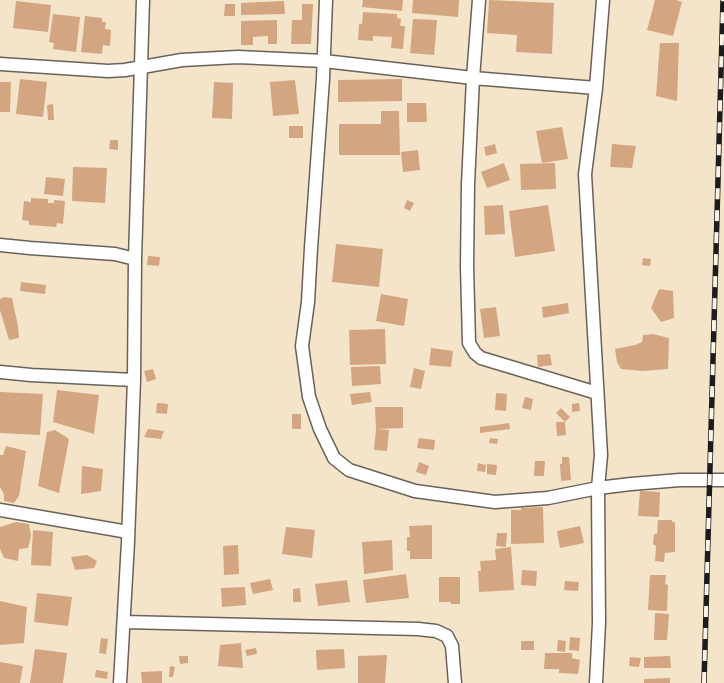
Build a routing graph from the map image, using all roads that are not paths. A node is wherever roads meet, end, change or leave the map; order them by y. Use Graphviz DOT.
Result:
graph roads {
  1 [pos="143,0"];
  2 [pos="326,0"];
  3 [pos="479,0"];
  4 [pos="603,0"];
  5 [pos="324,61"];
  6 [pos="0,64"];
  7 [pos="142,67"];
  8 [pos="473,78"];
  9 [pos="596,88"];
  10 [pos="0,245"];
  11 [pos="135,259"];
  12 [pos="0,372"];
  13 [pos="134,380"];
  14 [pos="597,393"];
  15 [pos="724,480"];
  16 [pos="598,488"];
  17 [pos="0,510"];
  18 [pos="128,532"];
  19 [pos="124,622"];
  20 [pos="120,683"];
  21 [pos="455,683"];
  22 [pos="596,683"];
  1 -- 7 [label="street"];
  2 -- 5 [label="street"];
  3 -- 8 [label="street"];
  4 -- 9 [label="street"];
  5 -- 7 [label="street"];
  5 -- 8 [label="street"];
  5 -- 16 [label="street"];
  6 -- 7 [label="street"];
  7 -- 11 [label="street"];
  8 -- 9 [label="street"];
  8 -- 14 [label="street"];
  9 -- 14 [label="street"];
  10 -- 11 [label="street"];
  11 -- 13 [label="street"];
  12 -- 13 [label="street"];
  13 -- 18 [label="street"];
  14 -- 16 [label="street"];
  15 -- 16 [label="street"];
  16 -- 22 [label="street"];
  17 -- 18 [label="street"];
  18 -- 19 [label="street"];
  19 -- 20 [label="street"];
  19 -- 21 [label="street"];
}
